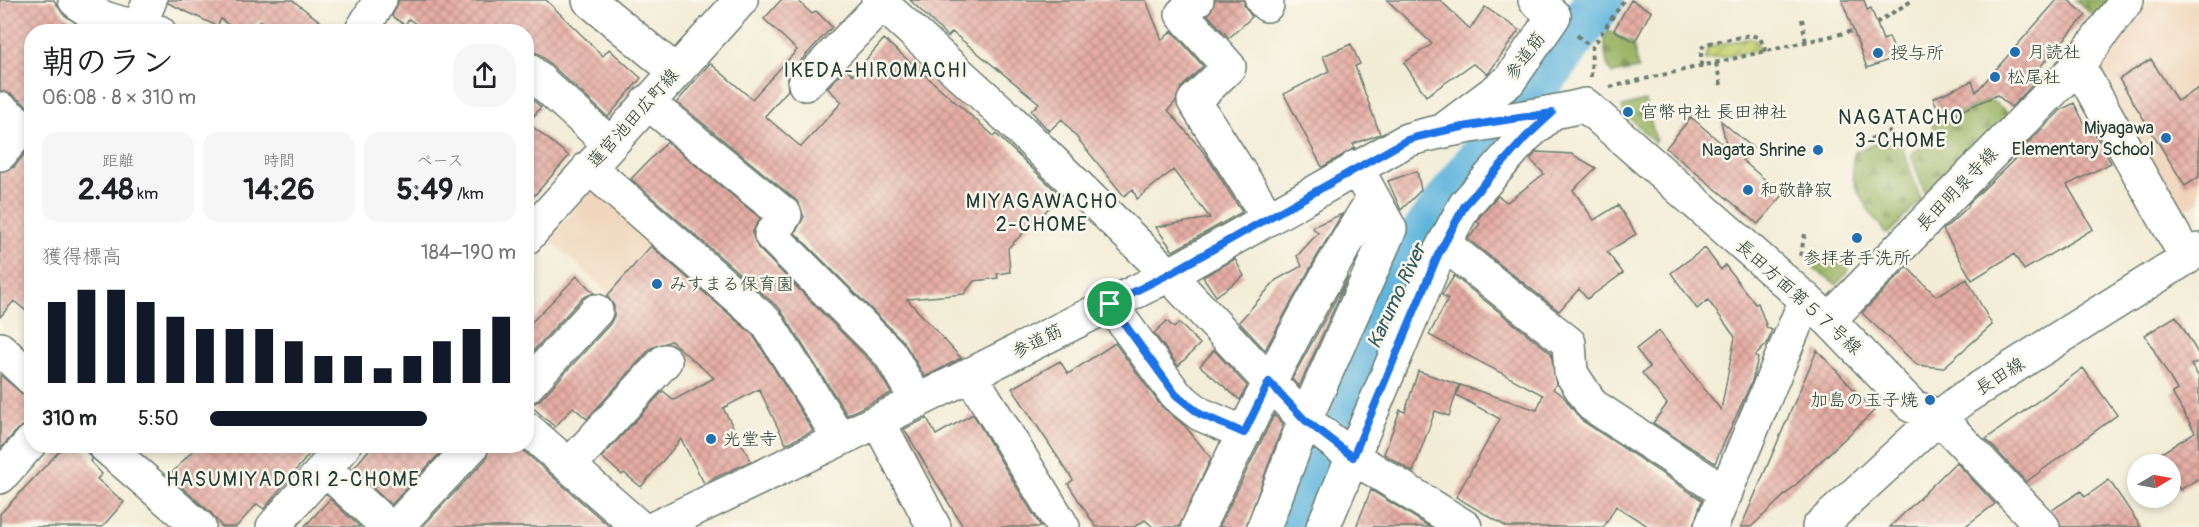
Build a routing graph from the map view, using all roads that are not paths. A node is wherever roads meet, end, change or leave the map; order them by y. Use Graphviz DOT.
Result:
graph roads {
  1 [pos="75,0"];
  2 [pos="380,0"];
  3 [pos="589,0"];
  4 [pos="741,0"];
  5 [pos="1197,0"];
  6 [pos="1535,0"];
  7 [pos="2127,0"];
  8 [pos="880,2"];
  9 [pos="149,20"];
  10 [pos="366,24"];
  11 [pos="2078,65"];
  12 [pos="675,71"];
  13 [pos="534,78"];
  14 [pos="806,84"];
  15 [pos="647,102"];
  16 [pos="1544,115"];
  17 [pos="18,123"];
  18 [pos="1457,128"];
  19 [pos="0,154"];
  20 [pos="600,156"];
  21 [pos="1356,167"];
  22 [pos="1373,199"];
  23 [pos="1268,217"];
  24 [pos="534,229"];
  25 [pos="1444,244"];
  26 [pos="2193,254"];
  27 [pos="1169,274"];
  28 [pos="1110,304"];
  29 [pos="1818,310"];
  30 [pos="596,311"];
  31 [pos="0,349"];
  32 [pos="665,361"];
  33 [pos="24,372"];
  34 [pos="970,374"];
  35 [pos="534,378"];
  36 [pos="1269,382"];
  37 [pos="917,401"];
  38 [pos="1939,417"];
  39 [pos="1305,420"];
  40 [pos="878,421"];
  41 [pos="1244,433"];
  42 [pos="534,435"];
  43 [pos="840,439"];
  44 [pos="24,450"];
  45 [pos="113,453"];
  46 [pos="465,453"];
  47 [pos="334,457"];
  48 [pos="1353,457"];
  49 [pos="569,466"];
  50 [pos="0,477"];
  51 [pos="1726,493"];
  52 [pos="199,527"];
  53 [pos="273,527"];
  54 [pos="388,527"];
  55 [pos="396,527"];
  56 [pos="639,527"];
  57 [pos="657,527"];
  58 [pos="934,527"];
  59 [pos="1063,527"];
  60 [pos="1198,527"];
  61 [pos="1264,527"];
  62 [pos="1323,527"];
  63 [pos="1465,527"];
  64 [pos="1711,527"];
  65 [pos="1819,527"];
  66 [pos="2043,527"];
  1 -- 9 [label="street"];
  2 -- 10 [label="street"];
  3 -- 12 [label="street"];
  4 -- 12 [label="street, 蓮宮池田広町線"];
  5 -- 23 [label="street"];
  6 -- 18 [label="street, 参道筋"];
  7 -- 11 [label="street, 長田明泉寺線"];
  8 -- 14 [label="street"];
  8 -- 27 [label="street"];
  11 -- 26 [label="street"];
  11 -- 29 [label="street, 長田明泉寺線"];
  12 -- 15 [label="street, 蓮宮池田広町線"];
  13 -- 20 [label="street"];
  15 -- 20 [label="street, 蓮宮池田広町線"];
  15 -- 37 [label="street"];
  16 -- 18 [label="street"];
  16 -- 25 [label="street"];
  16 -- 29 [label="street, 長田方面第５７号線"];
  17 -- 19 [label="street"];
  18 -- 21 [label="street, 参道筋"];
  20 -- 24 [label="street, 蓮宮池田広町線"];
  20 -- 43 [label="street"];
  21 -- 22 [label="street"];
  21 -- 23 [label="street, 参道筋"];
  22 -- 36 [label="street"];
  22 -- 39 [label="street"];
  23 -- 27 [label="street, 参道筋"];
  25 -- 48 [label="street"];
  25 -- 51 [label="street"];
  26 -- 38 [label="street, 長田線"];
  27 -- 28 [label="street, 参道筋"];
  27 -- 36 [label="street"];
  28 -- 34 [label="street, 参道筋"];
  28 -- 41 [label="street"];
  29 -- 38 [label="street, 長田方面第５７号線"];
  29 -- 51 [label="street, 長田明泉寺線"];
  30 -- 35 [label="street"];
  31 -- 33 [label="street"];
  32 -- 49 [label="street"];
  34 -- 37 [label="street, 参道筋"];
  34 -- 59 [label="street"];
  36 -- 39 [label="street"];
  36 -- 41 [label="street"];
  37 -- 40 [label="street, 参道筋"];
  38 -- 65 [label="street, 長田線"];
  38 -- 66 [label="street, 長田方面第５７号線"];
  39 -- 48 [label="street"];
  39 -- 61 [label="street"];
  40 -- 43 [label="street, 参道筋"];
  40 -- 58 [label="street"];
  41 -- 60 [label="street"];
  42 -- 49 [label="street"];
  43 -- 57 [label="street, 参道筋"];
  44 -- 50 [label="street"];
  45 -- 52 [label="street"];
  46 -- 55 [label="street"];
  47 -- 53 [label="street"];
  47 -- 54 [label="street"];
  48 -- 62 [label="street"];
  48 -- 63 [label="street"];
  49 -- 56 [label="street"];
  51 -- 64 [label="street, 長田明泉寺線"];
}
